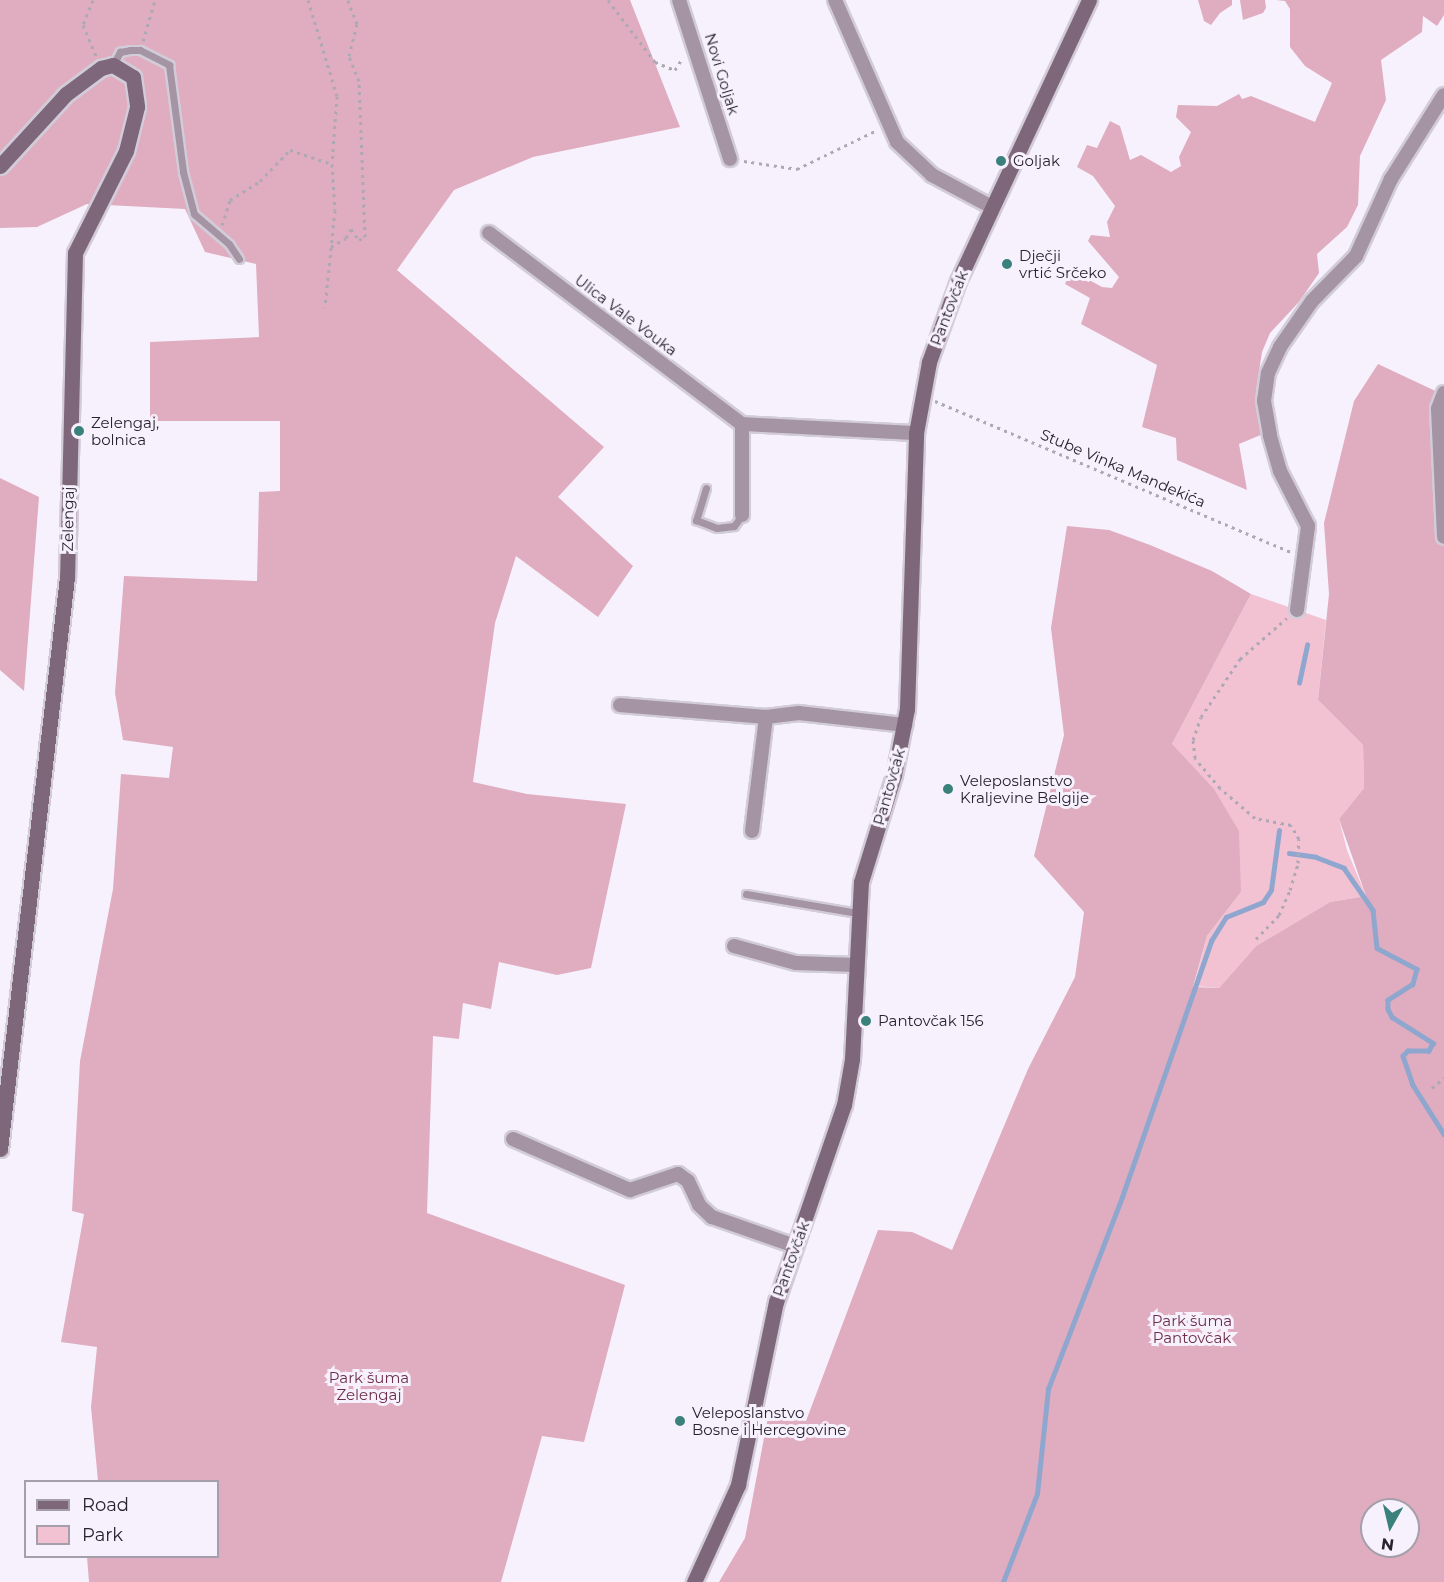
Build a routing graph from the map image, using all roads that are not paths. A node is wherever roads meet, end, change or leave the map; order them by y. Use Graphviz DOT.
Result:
graph roads {
  1 [pos="679,0"];
  2 [pos="835,0"];
  3 [pos="1089,0"];
  4 [pos="106,63"];
  5 [pos="1444,96"];
  6 [pos="730,159"];
  7 [pos="0,166"];
  8 [pos="992,207"];
  9 [pos="489,233"];
  10 [pos="239,259"];
  11 [pos="1444,393"];
  12 [pos="742,424"];
  13 [pos="916,433"];
  14 [pos="706,488"];
  15 [pos="742,515"];
  16 [pos="1444,537"];
  17 [pos="1298,610"];
  18 [pos="620,705"];
  19 [pos="766,717"];
  20 [pos="905,725"];
  21 [pos="752,831"];
  22 [pos="746,894"];
  23 [pos="857,913"];
  24 [pos="734,946"];
  25 [pos="856,964"];
  26 [pos="513,1139"];
  27 [pos="0,1149"];
  28 [pos="795,1246"];
  29 [pos="694,1582"];
  1 -- 6 [label="street, Novi Goljak"];
  2 -- 8 [label="street"];
  3 -- 8 [label="main road, Pantovčak"];
  4 -- 7 [label="main road"];
  4 -- 10 [label="lane"];
  4 -- 27 [label="main road, Zelengaj"];
  5 -- 17 [label="street"];
  8 -- 13 [label="main road, Pantovčak"];
  9 -- 12 [label="street, Ulica Vale Vouka"];
  11 -- 16 [label="street"];
  12 -- 13 [label="street"];
  12 -- 15 [label="street"];
  13 -- 20 [label="main road, Pantovčak"];
  14 -- 15 [label="lane"];
  18 -- 19 [label="street"];
  19 -- 20 [label="street"];
  19 -- 21 [label="street"];
  20 -- 23 [label="main road, Pantovčak"];
  22 -- 23 [label="lane"];
  23 -- 25 [label="main road, Pantovčak"];
  24 -- 25 [label="street"];
  25 -- 28 [label="main road, Pantovčak"];
  26 -- 28 [label="street"];
  28 -- 29 [label="main road, Pantovčak"];
}
